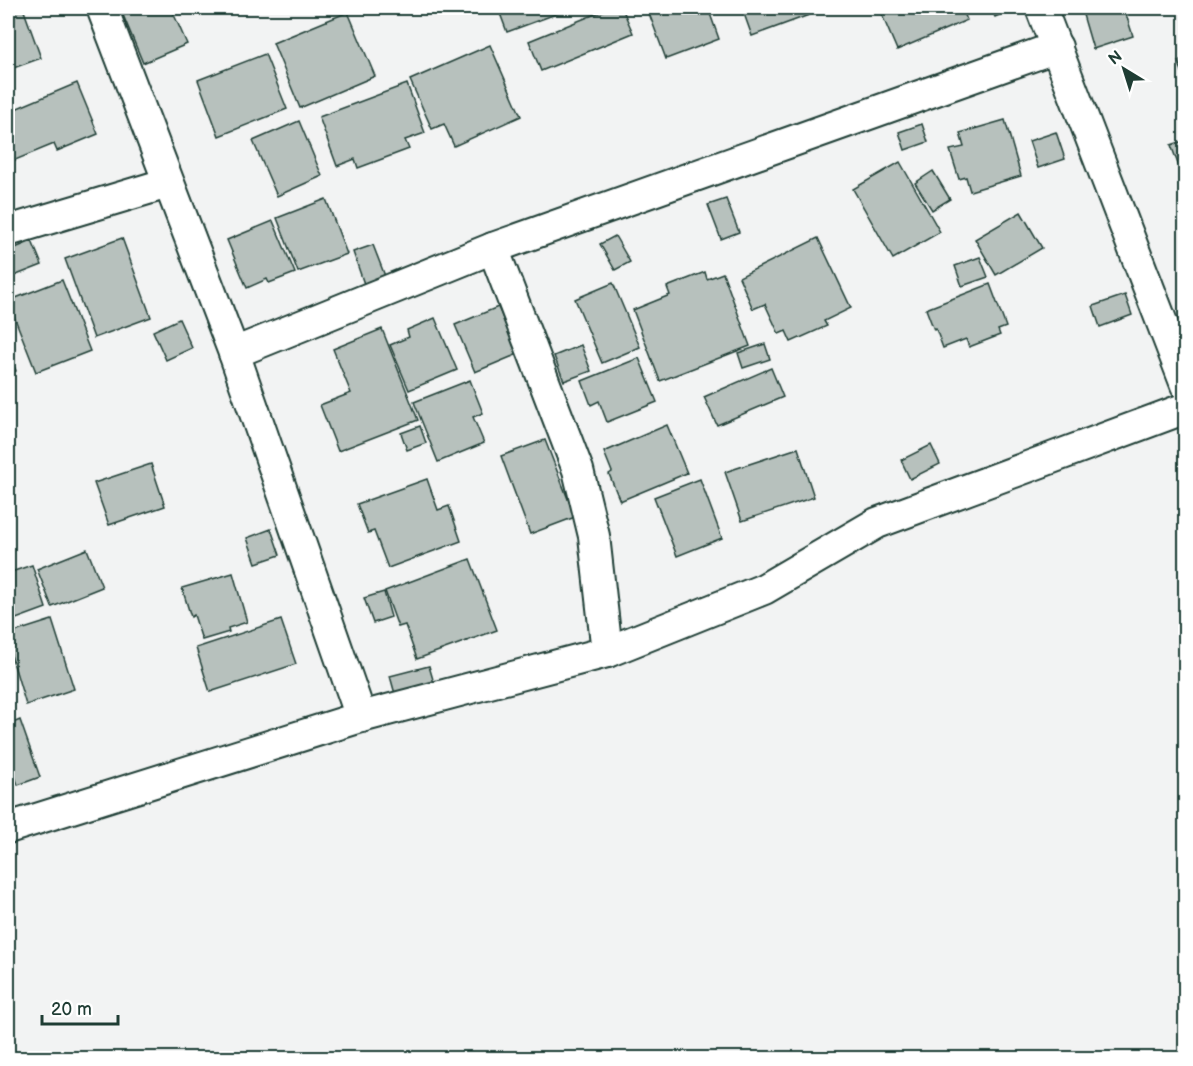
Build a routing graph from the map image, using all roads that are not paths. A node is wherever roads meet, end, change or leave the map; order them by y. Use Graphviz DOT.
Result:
graph roads {
  1 [pos="102,8"];
  2 [pos="1041,8"];
  3 [pos="1057,47"];
  4 [pos="168,183"];
  5 [pos="8,231"];
  6 [pos="493,248"];
  7 [pos="234,353"];
  8 [pos="1185,385"];
  9 [pos="1185,408"];
  10 [pos="607,652"];
  11 [pos="361,717"];
  12 [pos="8,828"];
  1 -- 4 [label="street"];
  2 -- 3 [label="street"];
  3 -- 6 [label="street"];
  3 -- 8 [label="street"];
  4 -- 5 [label="street"];
  4 -- 7 [label="street"];
  6 -- 7 [label="street"];
  6 -- 10 [label="street"];
  7 -- 11 [label="street"];
  9 -- 10 [label="street"];
  10 -- 11 [label="street"];
  11 -- 12 [label="street"];
}
